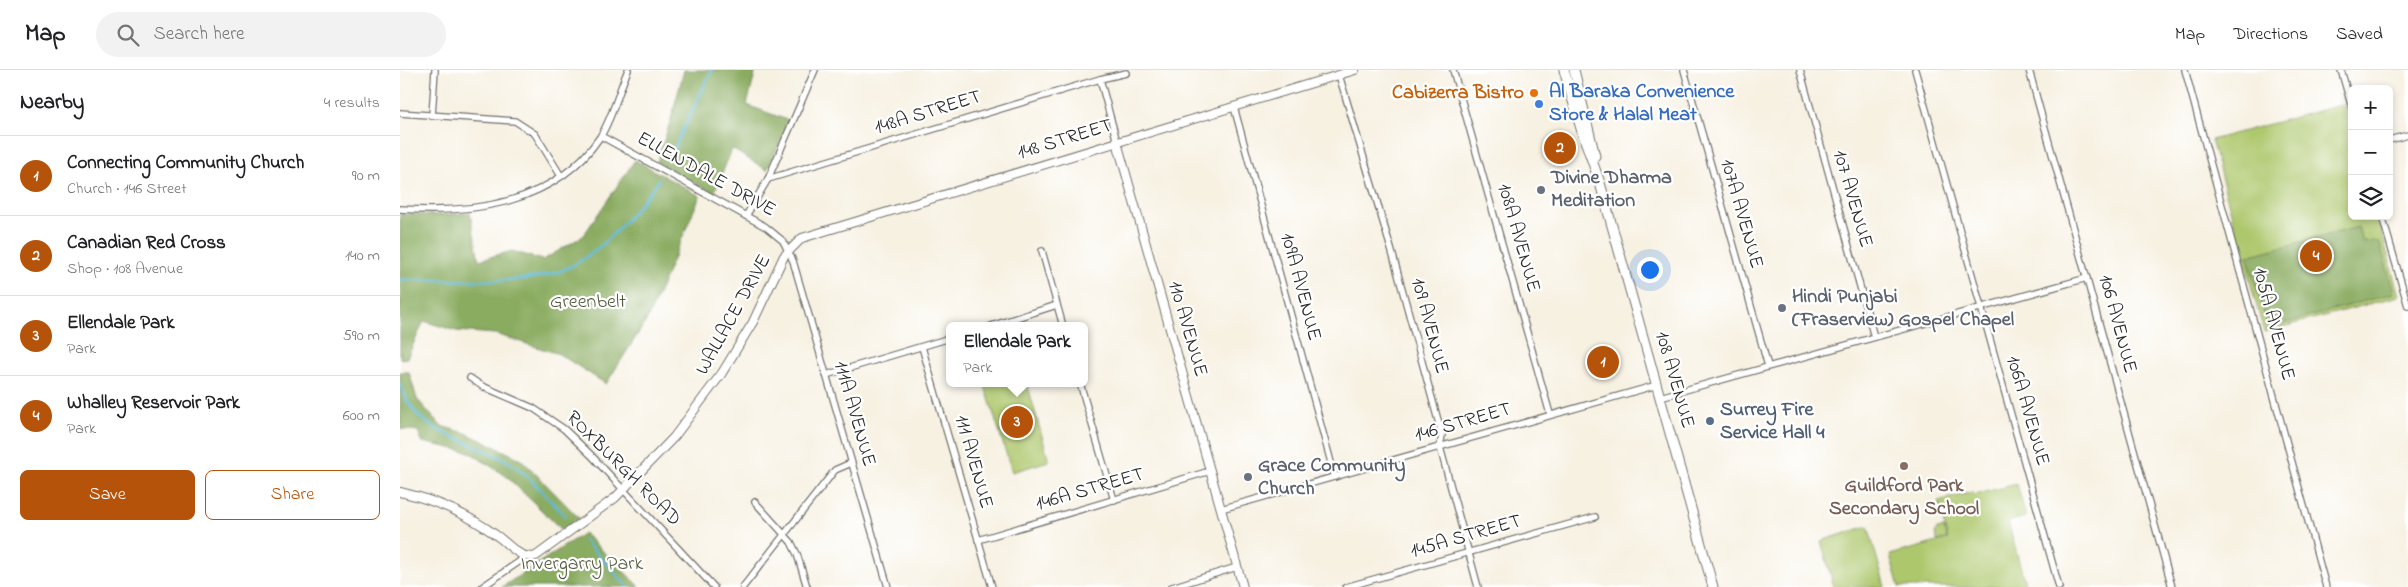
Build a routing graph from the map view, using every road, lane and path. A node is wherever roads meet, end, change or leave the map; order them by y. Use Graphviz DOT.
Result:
graph roads {
  1 [pos="435,70"];
  2 [pos="628,70"];
  3 [pos="816,70"];
  4 [pos="1355,70"];
  5 [pos="1453,70"];
  6 [pos="1564,70"];
  7 [pos="1574,70"];
  8 [pos="1684,70"];
  9 [pos="1800,70"];
  10 [pos="1915,70"];
  11 [pos="2029,70"];
  12 [pos="2185,70"];
  13 [pos="2341,70"];
  14 [pos="1126,74"];
  15 [pos="1339,75"];
  16 [pos="1100,79"];
  17 [pos="2348,94"];
  18 [pos="1234,107"];
  19 [pos="400,113"];
  20 [pos="432,116"];
  21 [pos="2408,135"];
  22 [pos="601,136"];
  23 [pos="2393,139"];
  24 [pos="1117,142"];
  25 [pos="561,176"];
  26 [pos="768,179"];
  27 [pos="1600,183"];
  28 [pos="400,209"];
  29 [pos="746,216"];
  30 [pos="2383,220"];
  31 [pos="789,250"];
  32 [pos="1042,252"];
  33 [pos="2087,278"];
  34 [pos="1057,305"];
  35 [pos="2408,306"];
  36 [pos="1981,307"];
  37 [pos="1004,322"];
  38 [pos="1062,322"];
  39 [pos="1874,337"];
  40 [pos="946,339"];
  41 [pos="922,347"];
  42 [pos="1768,366"];
  43 [pos="826,374"];
  44 [pos="470,378"];
  45 [pos="1657,384"];
  46 [pos="1081,387"];
  47 [pos="1660,397"];
  48 [pos="1550,414"];
  49 [pos="1440,447"];
  50 [pos="851,463"];
  51 [pos="1210,471"];
  52 [pos="1335,477"];
  53 [pos="623,490"];
  54 [pos="400,492"];
  55 [pos="1114,500"];
  56 [pos="755,502"];
  57 [pos="1221,509"];
  58 [pos="1595,518"];
  59 [pos="784,534"];
  60 [pos="978,540"];
  61 [pos="1469,553"];
  62 [pos="526,557"];
  63 [pos="1237,567"];
  64 [pos="482,587"];
  65 [pos="714,587"];
  66 [pos="743,587"];
  67 [pos="807,587"];
  68 [pos="888,587"];
  69 [pos="992,587"];
  70 [pos="1172,587"];
  71 [pos="1243,587"];
  72 [pos="1346,587"];
  73 [pos="1478,587"];
  74 [pos="1713,587"];
  75 [pos="2059,587"];
  76 [pos="2172,587"];
  77 [pos="2326,587"];
  1 -- 20 [label="street"];
  2 -- 22 [label="street"];
  3 -- 26 [label="street"];
  4 -- 15 [label="street, 148 STREET"];
  5 -- 48 [label="street, 108A AVENUE"];
  6 -- 27 [label="main road, 108 AVENUE"];
  7 -- 27 [label="main road, 108 AVENUE"];
  8 -- 42 [label="street, 107A AVENUE"];
  9 -- 39 [label="street, 107 AVENUE"];
  10 -- 36 [label="street, 106A AVENUE"];
  11 -- 33 [label="street, 106 AVENUE"];
  12 -- 77 [label="street, 105A AVENUE"];
  13 -- 17 [label="street"];
  14 -- 16 [label="street, 148A STREET"];
  15 -- 18 [label="street, 148 STREET"];
  15 -- 49 [label="street, 109 AVENUE"];
  16 -- 24 [label="street, 110 AVENUE"];
  16 -- 26 [label="street, 148A STREET"];
  18 -- 24 [label="street, 148 STREET"];
  18 -- 52 [label="street, 109A AVENUE"];
  19 -- 20 [label="street"];
  20 -- 25 [label="street"];
  21 -- 23 [label="street"];
  22 -- 25 [label="street"];
  22 -- 29 [label="street, ELLENDALE DRIVE"];
  24 -- 31 [label="street, 148 STREET"];
  24 -- 51 [label="street, 110 AVENUE"];
  25 -- 28 [label="street"];
  26 -- 29 [label="street"];
  27 -- 45 [label="main road, 108 AVENUE"];
  29 -- 31 [label="street, ELLENDALE DRIVE"];
  30 -- 35 [label="street"];
  31 -- 43 [label="street, 111A AVENUE"];
  31 -- 53 [label="street, WALLACE DRIVE"];
  32 -- 34 [label="street"];
  33 -- 36 [label="street"];
  33 -- 76 [label="street, 106 AVENUE"];
  34 -- 37 [label="street"];
  34 -- 38 [label="street"];
  36 -- 39 [label="street"];
  36 -- 75 [label="street, 106A AVENUE"];
  39 -- 42 [label="street"];
  40 -- 41 [label="street"];
  41 -- 43 [label="street"];
  41 -- 60 [label="street, 111 AVENUE"];
  42 -- 47 [label="street"];
  43 -- 50 [label="street, 111A AVENUE"];
  44 -- 53 [label="street, ROXBURGH ROAD"];
  45 -- 47 [label="main road, 108 AVENUE"];
  45 -- 48 [label="street, 146 STREET"];
  46 -- 55 [label="street"];
  47 -- 74 [label="main road, 108 AVENUE"];
  48 -- 49 [label="street, 146 STREET"];
  49 -- 52 [label="street, 146 STREET"];
  49 -- 61 [label="street, 109 AVENUE"];
  50 -- 59 [label="street"];
  50 -- 68 [label="street, 111A AVENUE"];
  51 -- 55 [label="street, 146A STREET"];
  51 -- 57 [label="street, 110 AVENUE"];
  52 -- 57 [label="street, 146 STREET"];
  53 -- 62 [label="street, WALLACE DRIVE"];
  53 -- 65 [label="street, ROXBURGH ROAD"];
  54 -- 62 [label="street"];
  55 -- 60 [label="street, 146A STREET"];
  56 -- 59 [label="street"];
  57 -- 63 [label="street, 110 AVENUE"];
  58 -- 61 [label="street, 145A STREET"];
  59 -- 66 [label="street"];
  59 -- 67 [label="street"];
  60 -- 69 [label="street, 111 AVENUE"];
  61 -- 72 [label="street, 145A STREET"];
  61 -- 73 [label="street, 109 AVENUE"];
  62 -- 64 [label="street, WALLACE DRIVE"];
  63 -- 70 [label="street"];
  63 -- 71 [label="street, 110 AVENUE"];
}
